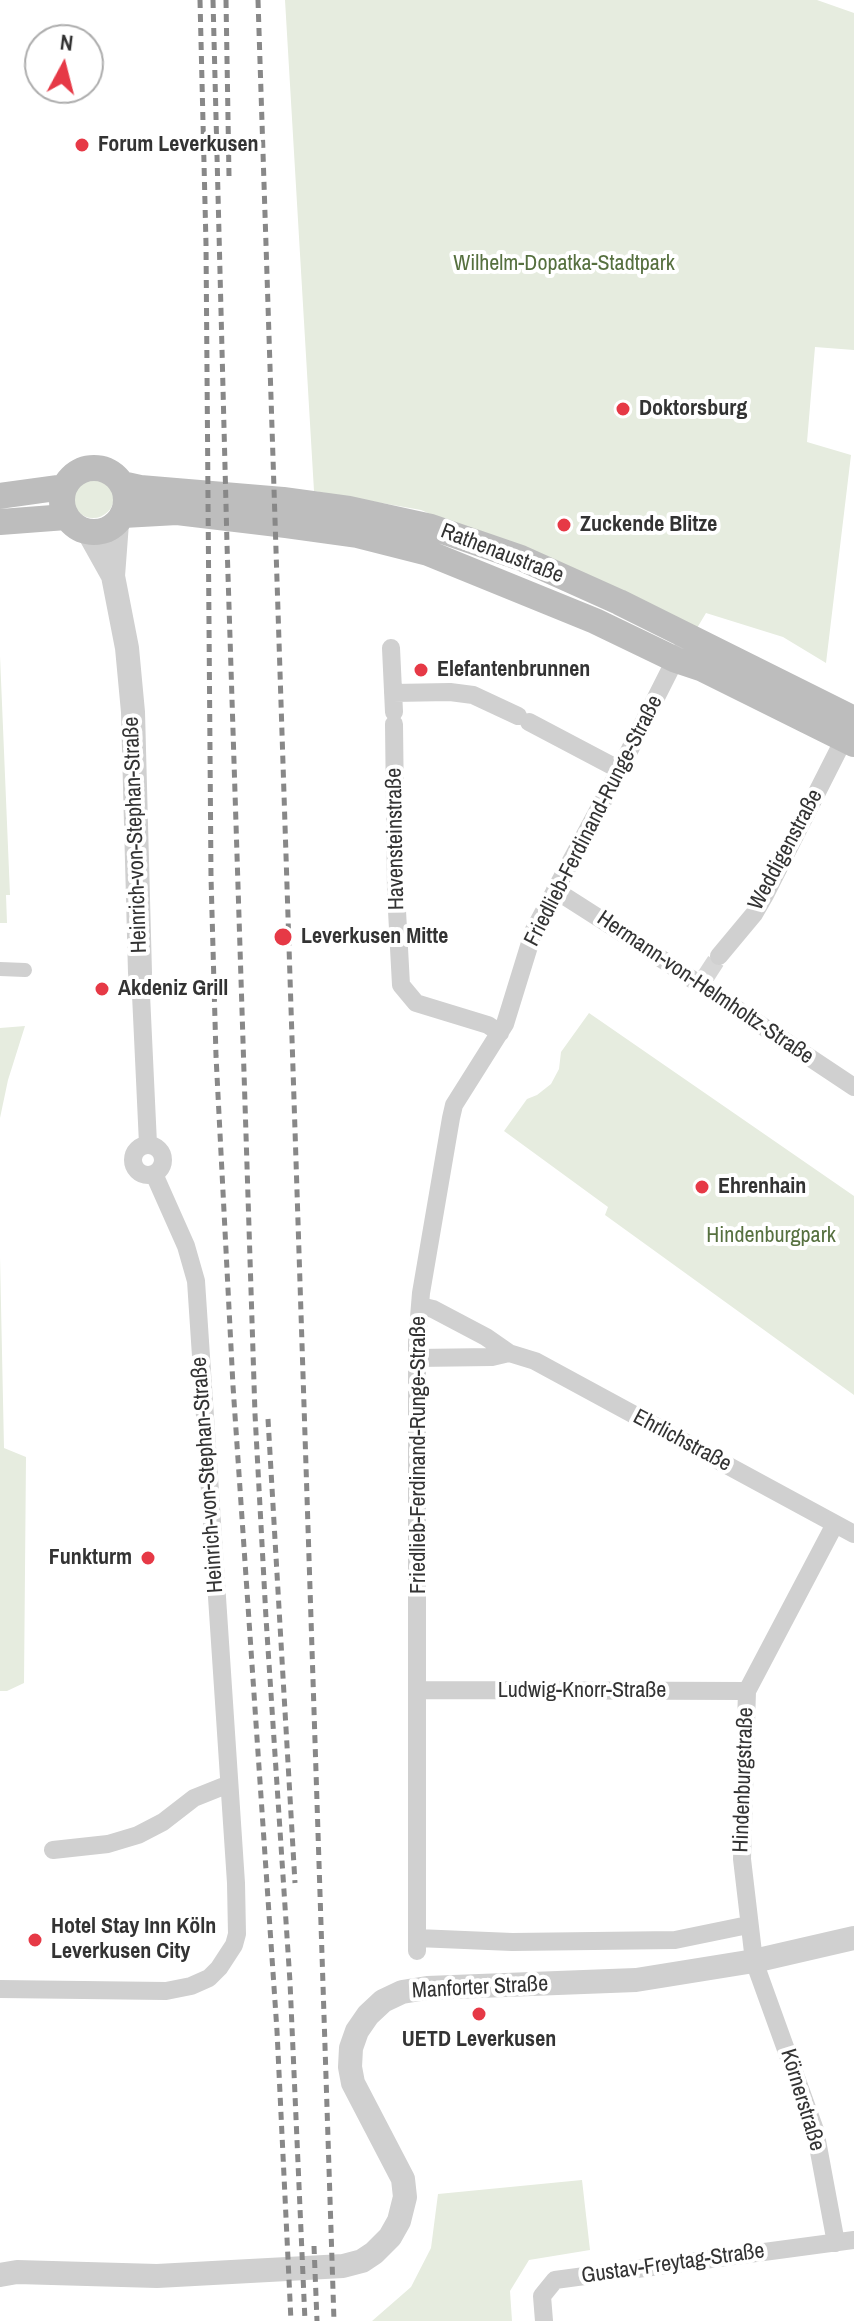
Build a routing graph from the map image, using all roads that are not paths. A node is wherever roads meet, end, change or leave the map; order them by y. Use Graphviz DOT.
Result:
graph roads {
  1 [pos="122,484"];
  2 [pos="64,487"];
  3 [pos="1,496"];
  4 [pos="66,517"];
  5 [pos="120,519"];
  6 [pos="0,522"];
  7 [pos="89,533"];
  8 [pos="113,576"];
  9 [pos="686,635"];
  10 [pos="391,648"];
  11 [pos="676,660"];
  12 [pos="393,693"];
  13 [pos="851,734"];
  14 [pos="620,770"];
  15 [pos="555,890"];
  16 [pos="719,956"];
  17 [pos="0,969"];
  18 [pos="25,970"];
  19 [pos="140,973"];
  20 [pos="500,1033"];
  21 [pos="854,1087"];
  22 [pos="420,1306"];
  23 [pos="509,1353"];
  24 [pos="416,1358"];
  25 [pos="835,1524"];
  26 [pos="854,1534"];
  27 [pos="418,1690"];
  28 [pos="747,1691"];
  29 [pos="229,1784"];
  30 [pos="53,1850"];
  31 [pos="748,1925"];
  32 [pos="854,1938"];
  33 [pos="417,1945"];
  34 [pos="754,1961"];
  35 [pos="0,1989"];
  36 [pos="845,2241"];
  37 [pos="0,2275"];
  38 [pos="544,2321"];
  1 -- 2 [label="main road"];
  1 -- 5 [label="main road"];
  1 -- 9 [label="main road, Rathenaustraße"];
  2 -- 3 [label="main road"];
  2 -- 4 [label="main road"];
  4 -- 6 [label="main road"];
  4 -- 7 [label="main road"];
  5 -- 7 [label="main road"];
  5 -- 8 [label="street, Heinrich-von-Stephan-Straße"];
  5 -- 11 [label="main road, Rathenaustraße"];
  7 -- 8 [label="street, Heinrich-von-Stephan-Straße"];
  8 -- 19 [label="street, Heinrich-von-Stephan-Straße"];
  9 -- 11 [label="street, Friedlieb-Ferdinand-Runge-Straße"];
  9 -- 13 [label="main road, Rathenaustraße"];
  10 -- 12 [label="street, Havensteinstraße"];
  11 -- 13 [label="main road, Rathenaustraße"];
  11 -- 14 [label="street, Friedlieb-Ferdinand-Runge-Straße"];
  12 -- 14 [label="street"];
  12 -- 20 [label="street, Havensteinstraße"];
  13 -- 16 [label="street, Weddigenstraße"];
  14 -- 15 [label="street, Friedlieb-Ferdinand-Runge-Straße"];
  15 -- 20 [label="street, Friedlieb-Ferdinand-Runge-Straße"];
  15 -- 21 [label="street, Hermann-von-Helmholtz-Straße"];
  17 -- 18 [label="street"];
  19 -- 29 [label="street, Heinrich-von-Stephan-Straße"];
  20 -- 22 [label="street, Friedlieb-Ferdinand-Runge-Straße"];
  22 -- 23 [label="street, Ehrlichstraße"];
  22 -- 24 [label="street, Friedlieb-Ferdinand-Runge-Straße"];
  23 -- 24 [label="street, Ehrlichstraße"];
  23 -- 25 [label="street, Ehrlichstraße"];
  24 -- 27 [label="street, Friedlieb-Ferdinand-Runge-Straße"];
  25 -- 26 [label="street, Ehrlichstraße"];
  25 -- 28 [label="street, Hindenburgstraße"];
  27 -- 28 [label="street, Ludwig-Knorr-Straße"];
  27 -- 33 [label="street, Friedlieb-Ferdinand-Runge-Straße"];
  28 -- 31 [label="street, Hindenburgstraße"];
  29 -- 30 [label="street"];
  29 -- 35 [label="street, Heinrich-von-Stephan-Straße"];
  31 -- 33 [label="street, Manforter Straße"];
  31 -- 34 [label="street, Hindenburgstraße"];
  32 -- 34 [label="street, Manforter Straße"];
  34 -- 36 [label="street, Körnerstraße"];
  34 -- 37 [label="street, Manforter Straße"];
  36 -- 38 [label="street, Gustav-Freytag-Straße"];
}
